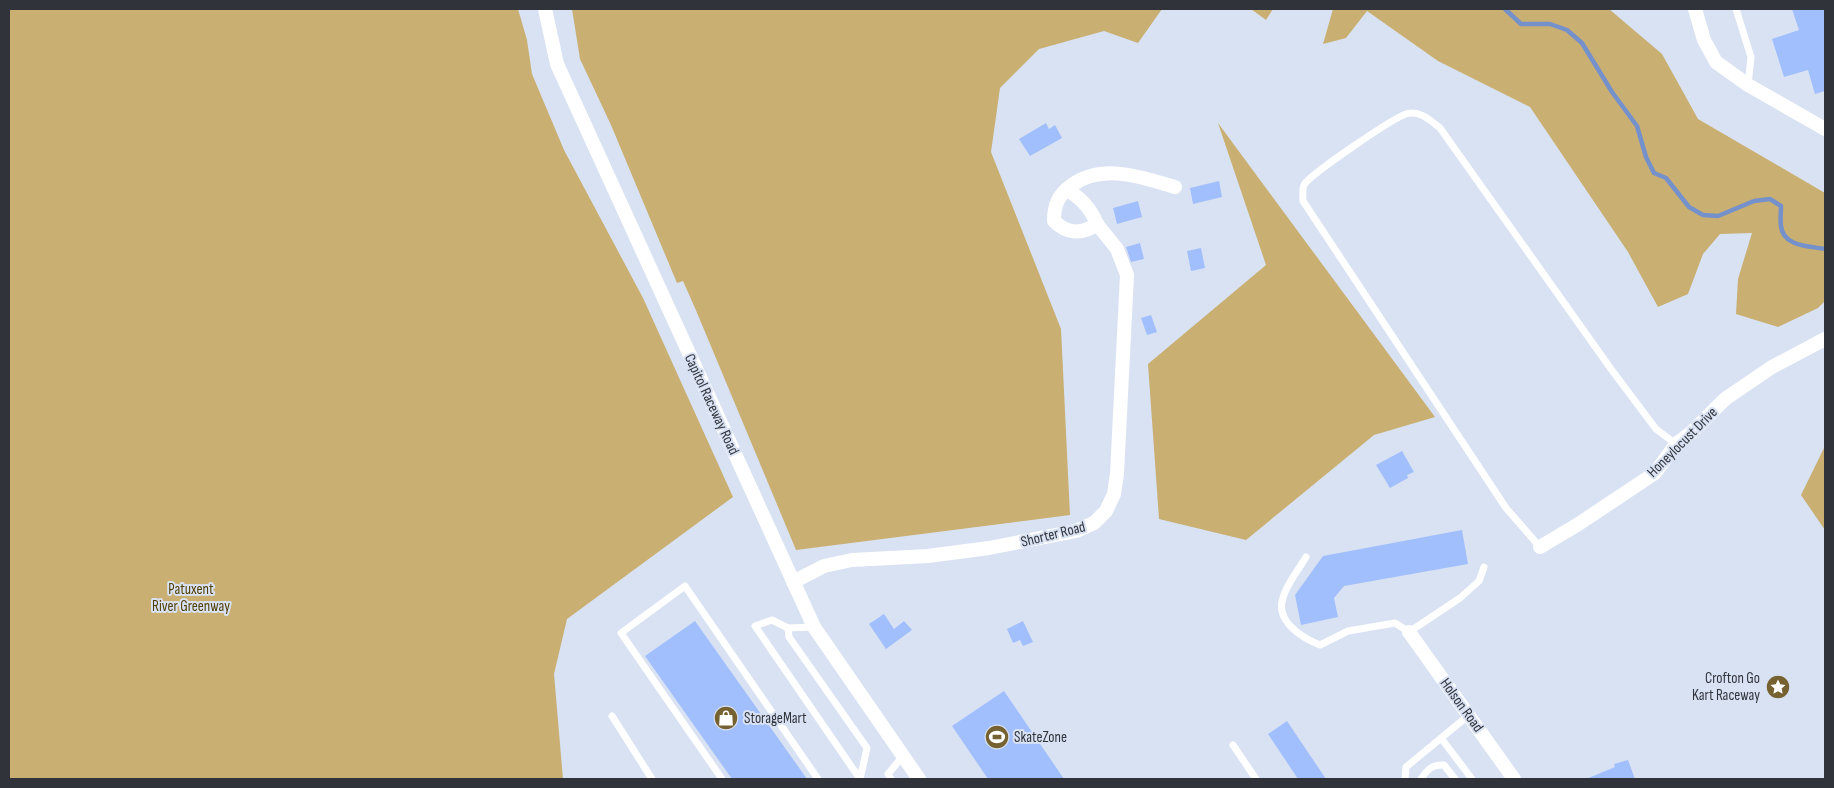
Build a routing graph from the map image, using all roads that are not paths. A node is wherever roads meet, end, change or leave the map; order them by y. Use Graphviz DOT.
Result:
graph roads {
  1 [pos="545,9"];
  2 [pos="1695,9"];
  3 [pos="1736,9"];
  4 [pos="1748,85"];
  5 [pos="1825,129"];
  6 [pos="1175,187"];
  7 [pos="1066,189"];
  8 [pos="1097,224"];
  9 [pos="1825,339"];
  10 [pos="1676,444"];
  11 [pos="1540,547"];
  12 [pos="1306,557"];
  13 [pos="1484,567"];
  14 [pos="793,582"];
  15 [pos="814,627"];
  16 [pos="788,628"];
  17 [pos="1409,632"];
  18 [pos="1469,715"];
  19 [pos="612,716"];
  20 [pos="1441,738"];
  21 [pos="1233,745"];
  22 [pos="903,756"];
  23 [pos="652,779"];
  24 [pos="722,779"];
  25 [pos="818,779"];
  26 [pos="860,779"];
  27 [pos="892,779"];
  28 [pos="919,779"];
  29 [pos="1256,779"];
  30 [pos="1406,779"];
  31 [pos="1421,779"];
  32 [pos="1456,779"];
  33 [pos="1472,779"];
  34 [pos="1514,779"];
  1 -- 14 [label="street, Capitol Raceway Road"];
  2 -- 4 [label="street"];
  3 -- 4 [label="lane"];
  4 -- 5 [label="street"];
  6 -- 7 [label="street"];
  7 -- 8 [label="street, Shorter Road"];
  7 -- 8 [label="street"];
  8 -- 14 [label="street, Shorter Road"];
  9 -- 10 [label="street, Honeylocust Drive"];
  10 -- 11 [label="street, Honeylocust Drive"];
  10 -- 11 [label="lane"];
  12 -- 17 [label="lane"];
  13 -- 17 [label="lane"];
  14 -- 15 [label="street, Capitol Raceway Road"];
  15 -- 16 [label="lane"];
  15 -- 22 [label="street, Capitol Raceway Road"];
  16 -- 26 [label="lane"];
  16 -- 26 [label="lane"];
  17 -- 18 [label="street, Holson Road"];
  18 -- 20 [label="lane"];
  18 -- 34 [label="street, Holson Road"];
  19 -- 23 [label="lane"];
  20 -- 30 [label="lane"];
  20 -- 33 [label="lane"];
  21 -- 29 [label="lane"];
  22 -- 27 [label="lane"];
  22 -- 28 [label="street, Capitol Raceway Road"];
  24 -- 25 [label="lane"];
  31 -- 32 [label="lane"];
}
